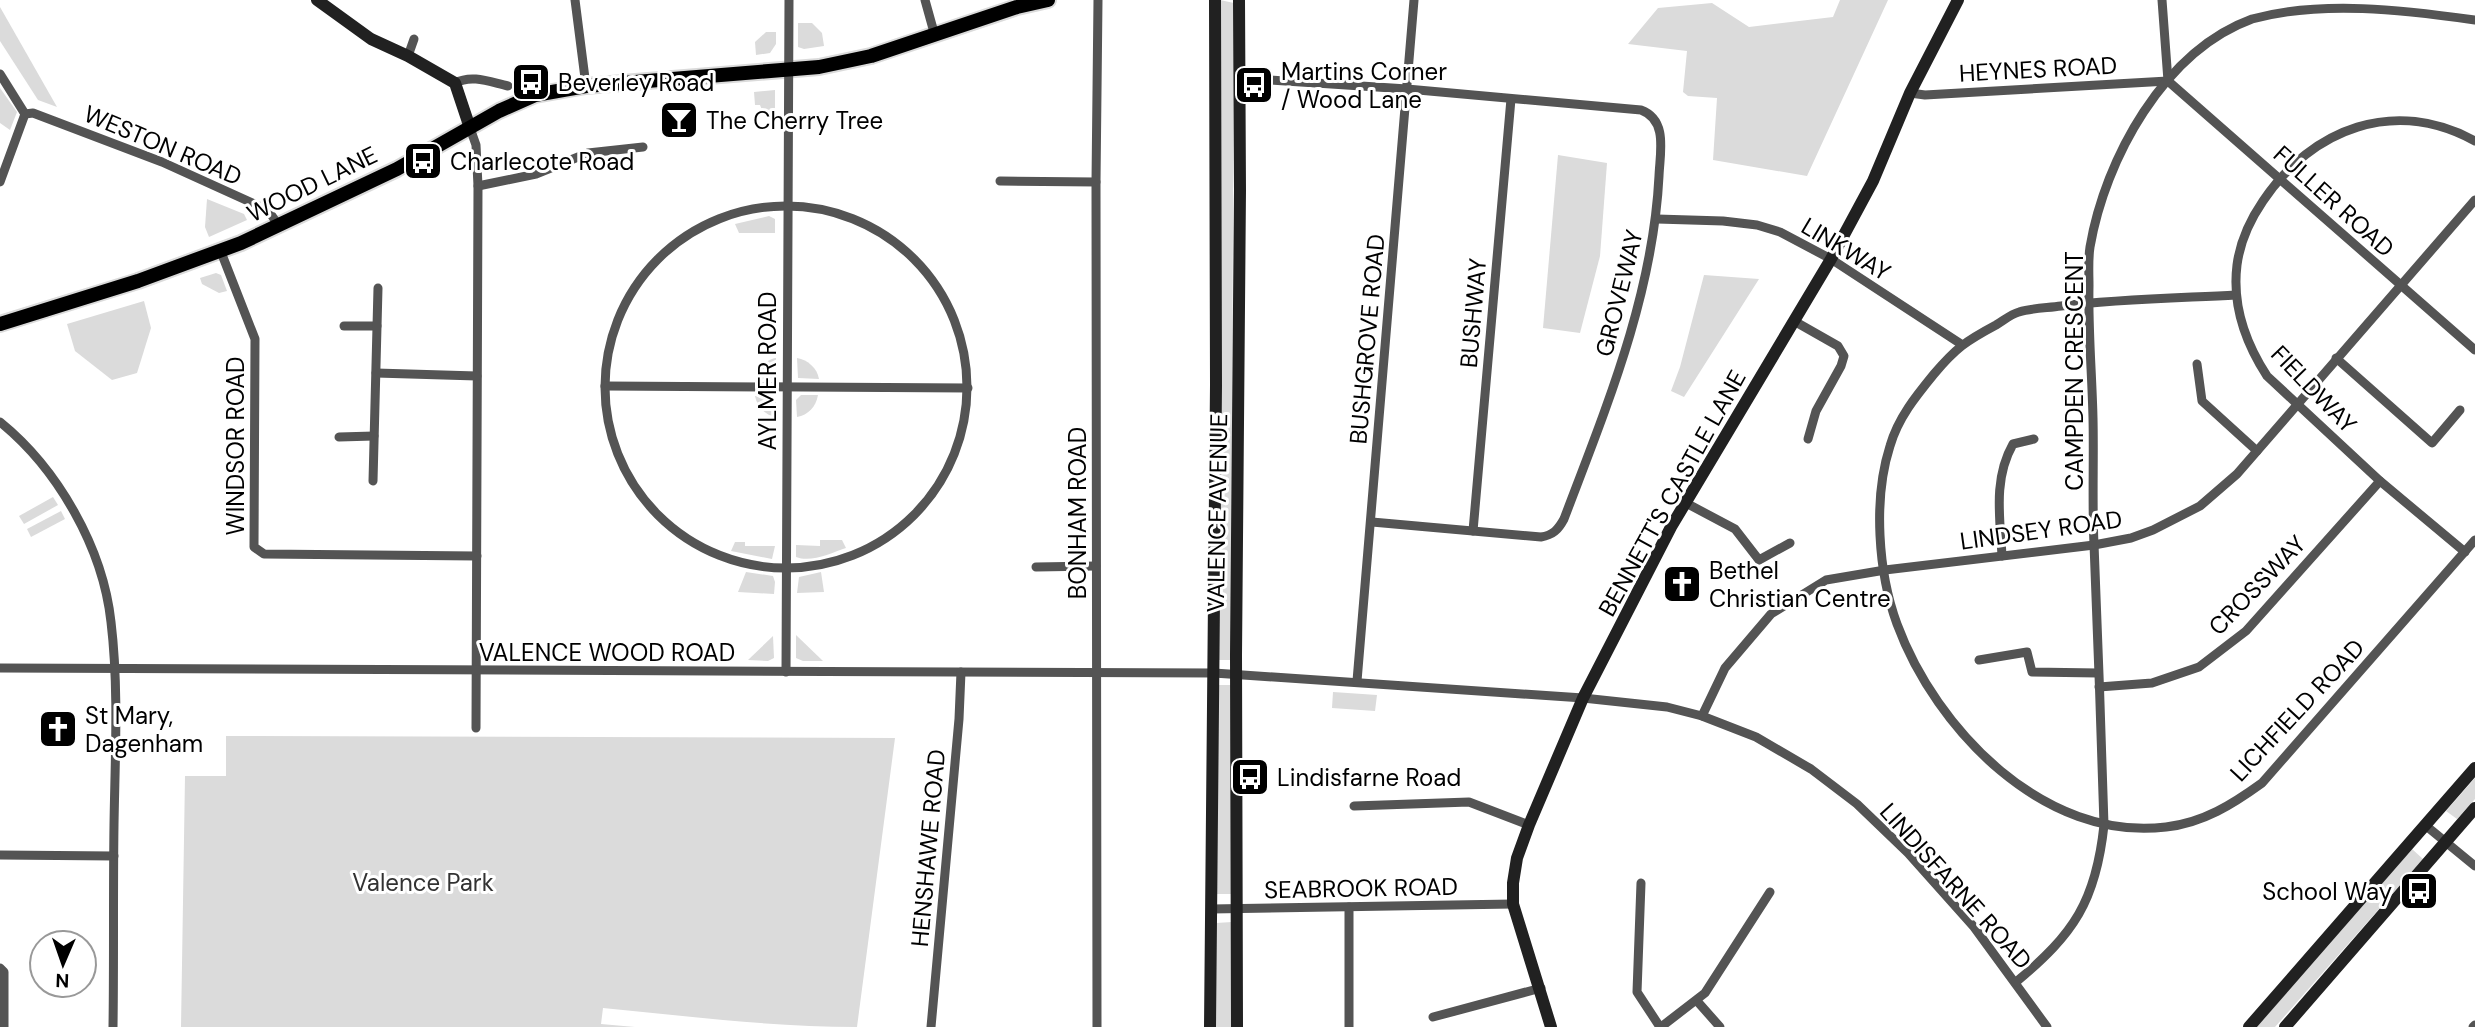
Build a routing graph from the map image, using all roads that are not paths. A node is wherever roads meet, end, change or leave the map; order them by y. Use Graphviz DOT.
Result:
graph roads {
  1 [pos="317,0"];
  2 [pos="575,0"];
  3 [pos="789,0"];
  4 [pos="925,0"];
  5 [pos="1048,0"];
  6 [pos="1098,0"];
  7 [pos="1215,0"];
  8 [pos="1239,0"];
  9 [pos="1414,0"];
  10 [pos="1958,0"];
  11 [pos="2162,0"];
  12 [pos="2475,20"];
  13 [pos="935,36"];
  14 [pos="414,39"];
  15 [pos="408,56"];
  16 [pos="788,70"];
  17 [pos="0,75"];
  18 [pos="1240,78"];
  19 [pos="2168,81"];
  20 [pos="454,83"];
  21 [pos="508,86"];
  22 [pos="586,86"];
  23 [pos="1407,89"];
  24 [pos="1910,93"];
  25 [pos="1511,99"];
  26 [pos="25,114"];
  27 [pos="470,128"];
  28 [pos="2475,141"];
  29 [pos="643,147"];
  30 [pos="2281,178"];
  31 [pos="1000,181"];
  32 [pos="0,182"];
  33 [pos="1096,182"];
  34 [pos="478,187"];
  35 [pos="2475,200"];
  36 [pos="787,206"];
  37 [pos="1657,219"];
  38 [pos="279,226"];
  39 [pos="221,252"];
  40 [pos="1831,259"];
  41 [pos="2400,285"];
  42 [pos="377,288"];
  43 [pos="2236,295"];
  44 [pos="2088,303"];
  45 [pos="1794,321"];
  46 [pos="0,324"];
  47 [pos="344,326"];
  48 [pos="377,326"];
  49 [pos="1961,344"];
  50 [pos="2475,350"];
  51 [pos="2336,358"];
  52 [pos="2197,364"];
  53 [pos="376,373"];
  54 [pos="477,376"];
  55 [pos="605,386"];
  56 [pos="786,386"];
  57 [pos="968,387"];
  58 [pos="2296,404"];
  59 [pos="2460,410"];
  60 [pos="0,422"];
  61 [pos="374,436"];
  62 [pos="339,437"];
  63 [pos="1808,439"];
  64 [pos="2034,439"];
  65 [pos="2257,451"];
  66 [pos="373,481"];
  67 [pos="2380,481"];
  68 [pos="1686,503"];
  69 [pos="1372,522"];
  70 [pos="1473,531"];
  71 [pos="2475,540"];
  72 [pos="1790,543"];
  73 [pos="2094,545"];
  74 [pos="2465,552"];
  75 [pos="477,556"];
  76 [pos="2002,556"];
  77 [pos="1096,566"];
  78 [pos="1036,567"];
  79 [pos="786,568"];
  80 [pos="1885,570"];
  81 [pos="1979,660"];
  82 [pos="0,668"];
  83 [pos="114,670"];
  84 [pos="477,671"];
  85 [pos="961,671"];
  86 [pos="786,672"];
  87 [pos="1096,672"];
  88 [pos="1214,673"];
  89 [pos="2098,673"];
  90 [pos="1237,675"];
  91 [pos="1357,681"];
  92 [pos="2099,687"];
  93 [pos="1583,698"];
  94 [pos="1702,716"];
  95 [pos="476,728"];
  96 [pos="2475,768"];
  97 [pos="1354,806"];
  98 [pos="2475,807"];
  99 [pos="1529,825"];
  100 [pos="2104,825"];
  101 [pos="2425,825"];
  102 [pos="2446,840"];
  103 [pos="0,855"];
  104 [pos="114,856"];
  105 [pos="2475,866"];
  106 [pos="1641,883"];
  107 [pos="1770,892"];
  108 [pos="1513,904"];
  109 [pos="1349,907"];
  110 [pos="1211,909"];
  111 [pos="1237,910"];
  112 [pos="0,968"];
  113 [pos="2016,982"];
  114 [pos="1541,988"];
  115 [pos="1697,1001"];
  116 [pos="1433,1017"];
  117 [pos="4,1027"];
  118 [pos="113,1027"];
  119 [pos="931,1027"];
  120 [pos="1097,1027"];
  121 [pos="1210,1027"];
  122 [pos="1237,1027"];
  123 [pos="1349,1027"];
  124 [pos="1551,1027"];
  125 [pos="1661,1027"];
  126 [pos="1720,1027"];
  127 [pos="2047,1027"];
  128 [pos="2249,1027"];
  129 [pos="2285,1027"];
  1 -- 15 [label="street"];
  2 -- 22 [label="street"];
  3 -- 16 [label="street, AYLMER ROAD"];
  4 -- 13 [label="street"];
  5 -- 13 [label="main road, WOOD LANE"];
  6 -- 33 [label="street, BONHAM ROAD"];
  7 -- 88 [label="street, VALENCE AVENUE"];
  8 -- 18 [label="street, VALENCE AVENUE"];
  9 -- 23 [label="street, BUSHGROVE ROAD"];
  10 -- 24 [label="street, BENNETT'S CASTLE LANE"];
  11 -- 19 [label="street"];
  12 -- 19 [label="street, CAMPDEN CRESCENT"];
  13 -- 16 [label="main road, WOOD LANE"];
  14 -- 15 [label="street"];
  15 -- 20 [label="street"];
  16 -- 22 [label="main road, WOOD LANE"];
  16 -- 36 [label="street, AYLMER ROAD"];
  17 -- 26 [label="street"];
  18 -- 23 [label="street, GROVEWAY"];
  18 -- 90 [label="street, VALENCE AVENUE"];
  19 -- 24 [label="street, HEYNES ROAD"];
  19 -- 30 [label="street, FULLER ROAD"];
  19 -- 44 [label="street, CAMPDEN CRESCENT"];
  20 -- 21 [label="street"];
  20 -- 27 [label="street"];
  22 -- 27 [label="main road, WOOD LANE"];
  23 -- 25 [label="street, GROVEWAY"];
  23 -- 69 [label="street, BUSHGROVE ROAD"];
  24 -- 40 [label="street, BENNETT'S CASTLE LANE"];
  25 -- 37 [label="street, GROVEWAY"];
  25 -- 70 [label="street, BUSHWAY"];
  26 -- 32 [label="street"];
  26 -- 38 [label="street, WESTON ROAD"];
  27 -- 34 [label="street"];
  27 -- 38 [label="main road, WOOD LANE"];
  28 -- 30 [label="street, FIELDWAY"];
  29 -- 34 [label="street"];
  30 -- 41 [label="street, FULLER ROAD"];
  30 -- 43 [label="street, FIELDWAY"];
  31 -- 33 [label="street"];
  33 -- 77 [label="street, BONHAM ROAD"];
  34 -- 54 [label="street"];
  35 -- 41 [label="street, LINDSEY ROAD"];
  36 -- 55 [label="street"];
  36 -- 56 [label="street, AYLMER ROAD"];
  36 -- 57 [label="street"];
  37 -- 40 [label="street, LINKWAY"];
  37 -- 70 [label="street, GROVEWAY"];
  38 -- 39 [label="main road, WOOD LANE"];
  39 -- 46 [label="main road, WOOD LANE"];
  39 -- 75 [label="street, WINDSOR ROAD"];
  40 -- 45 [label="street, BENNETT'S CASTLE LANE"];
  40 -- 49 [label="street, LINKWAY"];
  41 -- 50 [label="street, FULLER ROAD"];
  41 -- 51 [label="street, LINDSEY ROAD"];
  42 -- 48 [label="street"];
  43 -- 44 [label="street, LICHFIELD ROAD"];
  43 -- 58 [label="street, FIELDWAY"];
  44 -- 49 [label="street, LICHFIELD ROAD"];
  44 -- 73 [label="street, CAMPDEN CRESCENT"];
  45 -- 63 [label="street"];
  45 -- 68 [label="street, BENNETT'S CASTLE LANE"];
  47 -- 48 [label="street"];
  48 -- 53 [label="street"];
  49 -- 80 [label="street, LICHFIELD ROAD"];
  51 -- 58 [label="street, LINDSEY ROAD"];
  51 -- 59 [label="street"];
  52 -- 65 [label="street"];
  53 -- 54 [label="street"];
  53 -- 61 [label="street"];
  54 -- 75 [label="street"];
  55 -- 56 [label="street"];
  55 -- 79 [label="street"];
  56 -- 57 [label="street"];
  56 -- 79 [label="street, AYLMER ROAD"];
  57 -- 79 [label="street"];
  58 -- 65 [label="street, LINDSEY ROAD"];
  58 -- 67 [label="street, FIELDWAY"];
  60 -- 83 [label="street"];
  61 -- 62 [label="street"];
  61 -- 66 [label="street"];
  64 -- 76 [label="street"];
  65 -- 73 [label="street, LINDSEY ROAD"];
  67 -- 74 [label="street, FIELDWAY"];
  67 -- 92 [label="street, CROSSWAY"];
  68 -- 72 [label="street"];
  68 -- 93 [label="street, BENNETT'S CASTLE LANE"];
  69 -- 70 [label="street, GROVEWAY"];
  69 -- 91 [label="street, BUSHGROVE ROAD"];
  71 -- 74 [label="street, LICHFIELD ROAD"];
  73 -- 76 [label="street, LINDSEY ROAD"];
  73 -- 89 [label="street, CAMPDEN CRESCENT"];
  74 -- 100 [label="street, LICHFIELD ROAD"];
  75 -- 84 [label="street"];
  76 -- 80 [label="street, LINDSEY ROAD"];
  77 -- 78 [label="street"];
  77 -- 87 [label="street, BONHAM ROAD"];
  79 -- 86 [label="street, AYLMER ROAD"];
  80 -- 94 [label="street, LINDSEY ROAD"];
  80 -- 100 [label="street, LICHFIELD ROAD"];
  81 -- 89 [label="street"];
  82 -- 83 [label="street, VALENCE WOOD ROAD"];
  83 -- 84 [label="street, VALENCE WOOD ROAD"];
  83 -- 104 [label="street"];
  84 -- 86 [label="street, VALENCE WOOD ROAD"];
  84 -- 95 [label="street"];
  85 -- 86 [label="street, VALENCE WOOD ROAD"];
  85 -- 87 [label="street, VALENCE WOOD ROAD"];
  85 -- 119 [label="street, HENSHAWE ROAD"];
  87 -- 88 [label="street, VALENCE WOOD ROAD"];
  87 -- 120 [label="street, BONHAM ROAD"];
  88 -- 90 [label="street, LINDISFARNE ROAD"];
  88 -- 110 [label="street, VALENCE AVENUE"];
  89 -- 92 [label="street, CAMPDEN CRESCENT"];
  90 -- 91 [label="street, LINDISFARNE ROAD"];
  90 -- 111 [label="street, VALENCE AVENUE"];
  91 -- 93 [label="street, LINDISFARNE ROAD"];
  92 -- 100 [label="street, CAMPDEN CRESCENT"];
  93 -- 94 [label="street, LINDISFARNE ROAD"];
  93 -- 99 [label="street, BENNETT'S CASTLE LANE"];
  94 -- 113 [label="street, LINDISFARNE ROAD"];
  96 -- 101 [label="street"];
  97 -- 99 [label="street"];
  98 -- 102 [label="street"];
  99 -- 108 [label="street, BENNETT'S CASTLE LANE"];
  100 -- 113 [label="street, CAMPDEN CRESCENT"];
  101 -- 102 [label="street"];
  101 -- 128 [label="street"];
  102 -- 105 [label="street"];
  102 -- 129 [label="street"];
  103 -- 104 [label="street"];
  104 -- 118 [label="street"];
  106 -- 125 [label="street"];
  107 -- 115 [label="street"];
  108 -- 109 [label="street, SEABROOK ROAD"];
  108 -- 114 [label="street, BENNETT'S CASTLE LANE"];
  109 -- 111 [label="street, SEABROOK ROAD"];
  109 -- 123 [label="street"];
  110 -- 111 [label="street, SEABROOK ROAD"];
  110 -- 121 [label="street, VALENCE AVENUE"];
  111 -- 122 [label="street, VALENCE AVENUE"];
  112 -- 117 [label="street"];
  113 -- 127 [label="street, LINDISFARNE ROAD"];
  114 -- 116 [label="street"];
  114 -- 124 [label="street, BENNETT'S CASTLE LANE"];
  115 -- 125 [label="street"];
  115 -- 126 [label="street"];
}
